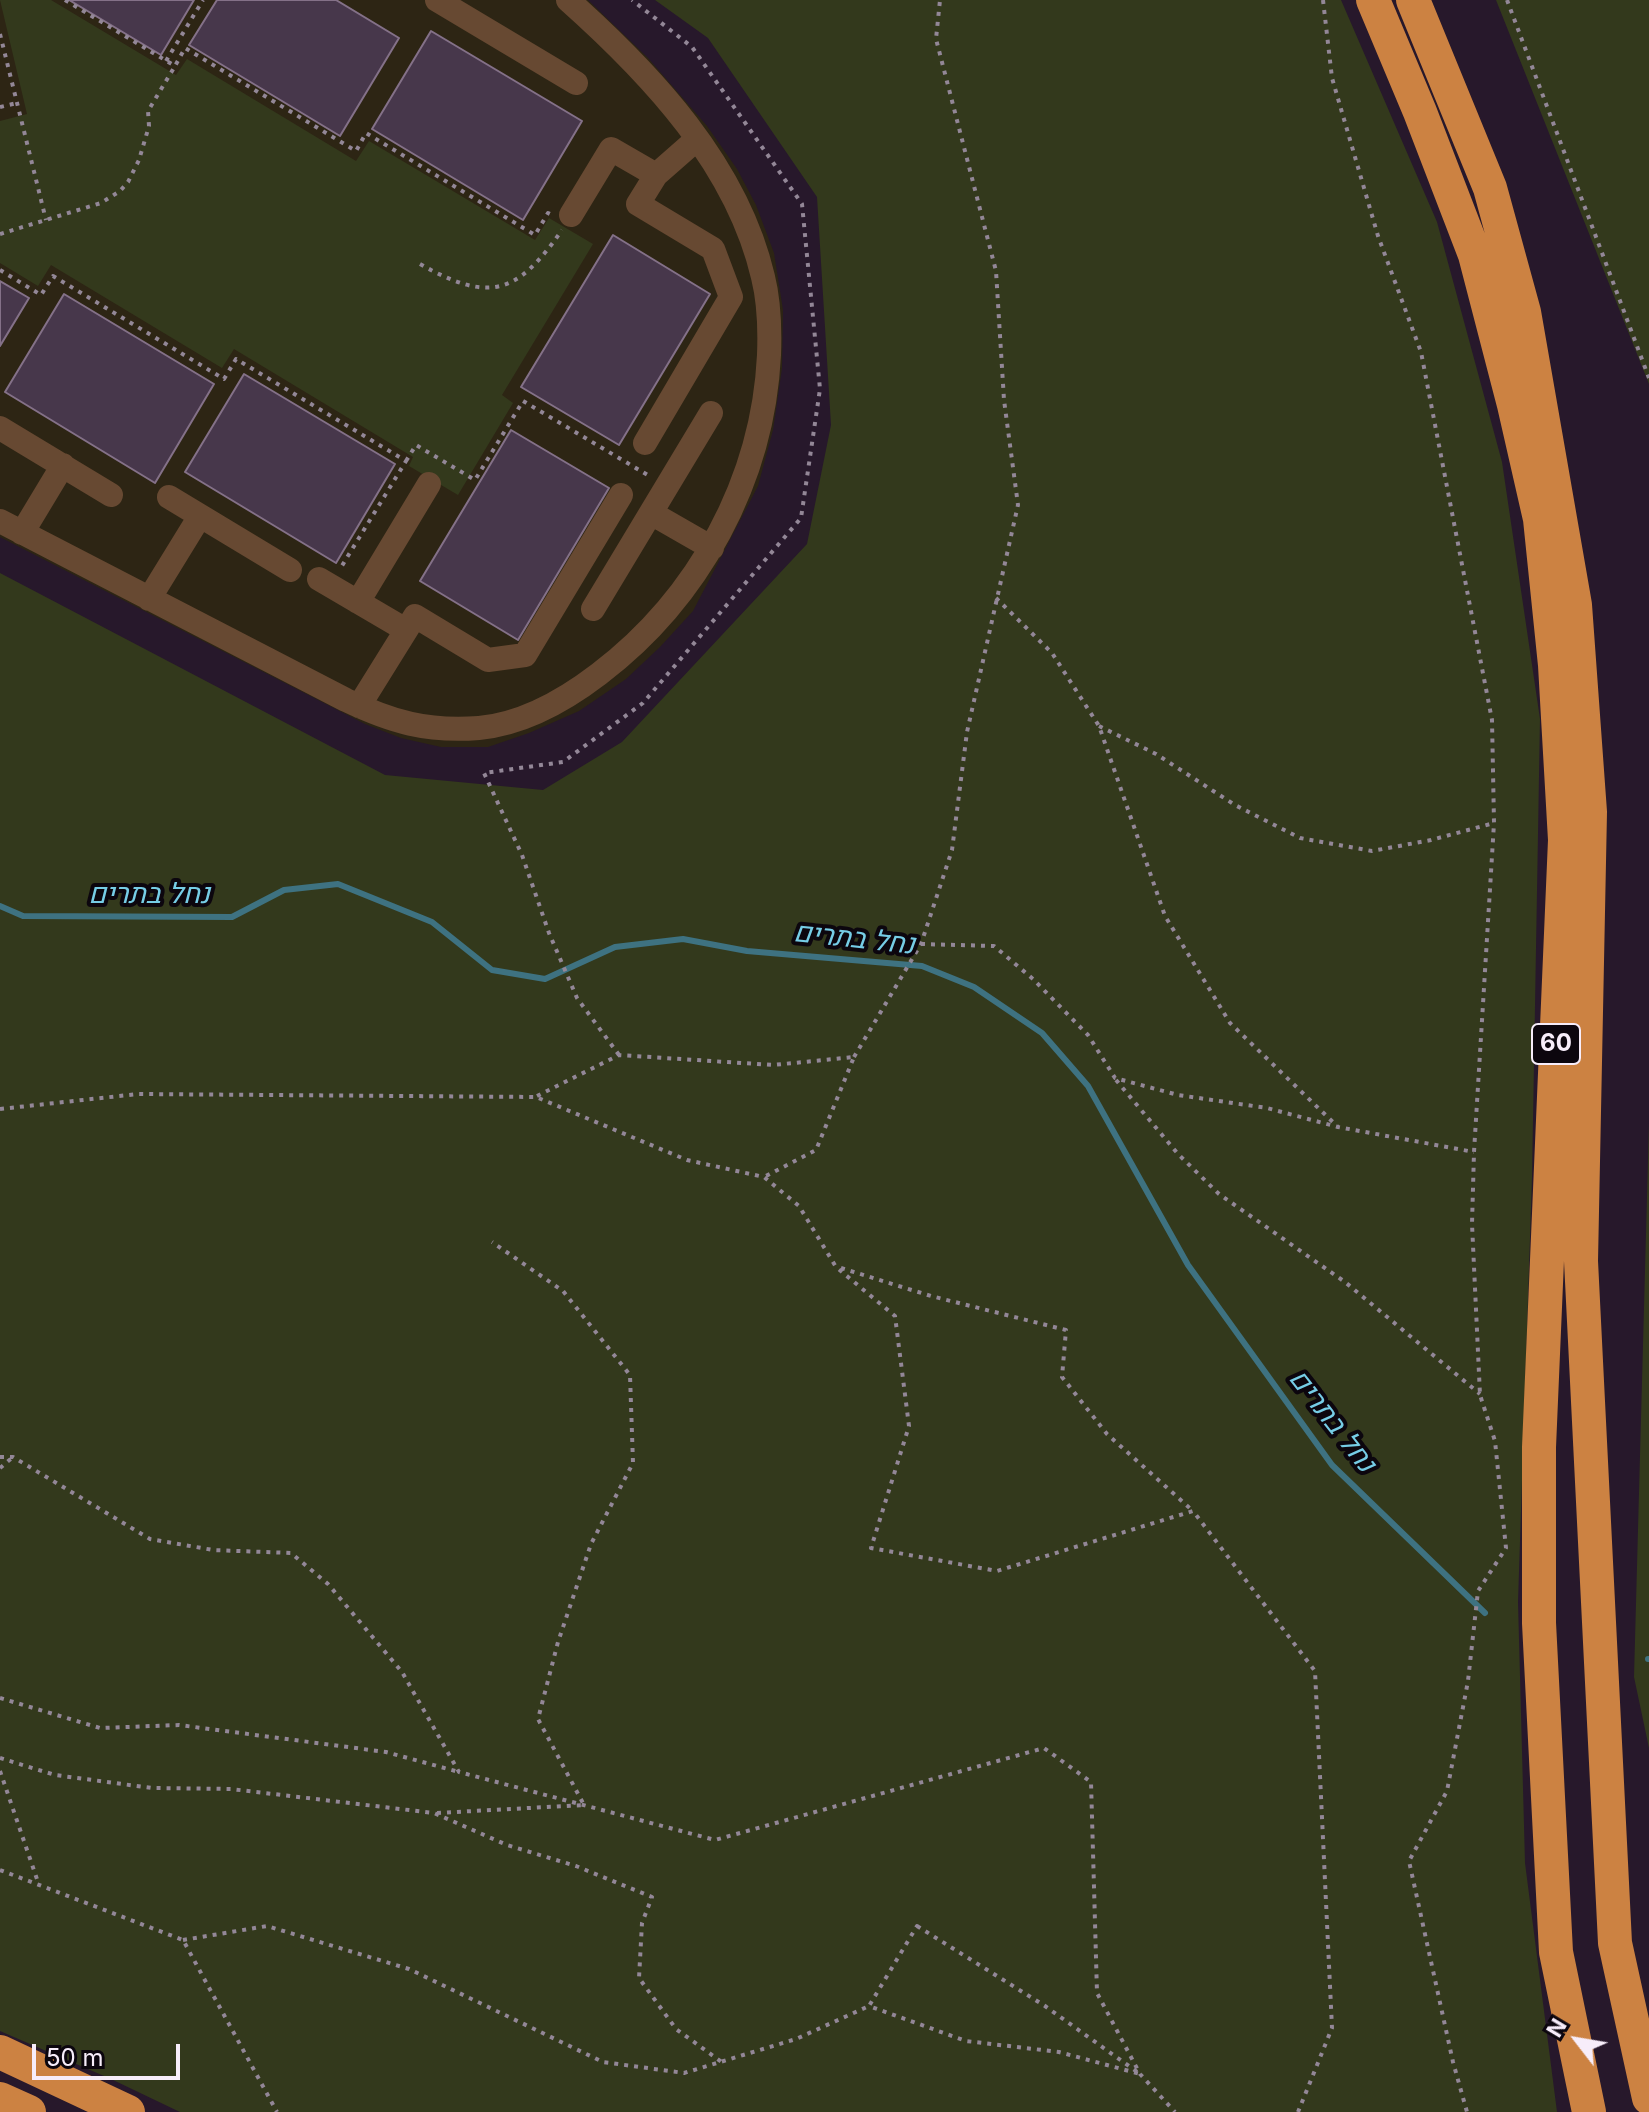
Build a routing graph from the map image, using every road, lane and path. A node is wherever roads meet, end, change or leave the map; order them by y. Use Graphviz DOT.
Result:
graph roads {
  1 [pos="65,0"];
  2 [pos="203,0"];
  3 [pos="437,0"];
  4 [pos="568,0"];
  5 [pos="940,0"];
  6 [pos="1323,0"];
  7 [pos="1373,0"];
  8 [pos="1413,0"];
  9 [pos="1507,0"];
  10 [pos="476,10"];
  11 [pos="0,34"];
  12 [pos="166,61"];
  13 [pos="175,66"];
  14 [pos="576,83"];
  15 [pos="17,103"];
  16 [pos="0,107"];
  17 [pos="697,139"];
  18 [pos="656,175"];
  19 [pos="569,219"];
  20 [pos="46,220"];
  21 [pos="0,234"];
  22 [pos="420,264"];
  23 [pos="0,270"];
  24 [pos="1649,378"];
  25 [pos="711,413"];
  26 [pos="0,428"];
  27 [pos="645,443"];
  28 [pos="406,461"];
  29 [pos="63,465"];
  30 [pos="429,484"];
  31 [pos="667,486"];
  32 [pos="111,495"];
  33 [pos="621,495"];
  34 [pos="169,497"];
  35 [pos="651,513"];
  36 [pos="200,516"];
  37 [pos="0,521"];
  38 [pos="22,533"];
  39 [pos="712,548"];
  40 [pos="290,570"];
  41 [pos="325,582"];
  42 [pos="996,598"];
  43 [pos="149,599"];
  44 [pos="358,602"];
  45 [pos="593,609"];
  46 [pos="406,630"];
  47 [pos="359,706"];
  48 [pos="1099,726"];
  49 [pos="1494,823"];
  50 [pos="921,944"];
  51 [pos="854,1057"];
  52 [pos="1115,1078"];
  53 [pos="536,1097"];
  54 [pos="0,1109"];
  55 [pos="1338,1127"];
  56 [pos="1474,1152"];
  57 [pos="764,1177"];
  58 [pos="492,1242"];
  59 [pos="836,1267"];
  60 [pos="1480,1395"];
  61 [pos="0,1457"];
  62 [pos="13,1457"];
  63 [pos="0,1468"];
  64 [pos="1193,1511"];
  65 [pos="0,1698"];
  66 [pos="0,1758"];
  67 [pos="0,1771"];
  68 [pos="459,1772"];
  69 [pos="584,1805"];
  70 [pos="434,1813"];
  71 [pos="0,1870"];
  72 [pos="39,1885"];
  73 [pos="183,1940"];
  74 [pos="869,2006"];
  75 [pos="0,2052"];
  76 [pos="723,2063"];
  77 [pos="1140,2074"];
  78 [pos="1649,2098"];
  79 [pos="0,2099"];
  80 [pos="119,2108"];
  81 [pos="29,2112"];
  82 [pos="277,2112"];
  83 [pos="1175,2112"];
  84 [pos="1298,2112"];
  85 [pos="1467,2112"];
  86 [pos="1589,2112"];
  1 -- 12 [label="path"];
  2 -- 12 [label="path"];
  3 -- 10 [label="street"];
  4 -- 17 [label="street"];
  5 -- 42 [label="path"];
  6 -- 49 [label="path"];
  7 -- 86 [label="highway, 60"];
  8 -- 78 [label="highway, 60"];
  9 -- 24 [label="path"];
  10 -- 14 [label="street"];
  11 -- 15 [label="path"];
  12 -- 13 [label="path"];
  13 -- 19 [label="path"];
  13 -- 20 [label="path"];
  15 -- 16 [label="path"];
  15 -- 20 [label="path"];
  17 -- 18 [label="street"];
  17 -- 39 [label="street"];
  18 -- 19 [label="street"];
  18 -- 27 [label="street"];
  19 -- 22 [label="path"];
  20 -- 21 [label="path"];
  23 -- 28 [label="path"];
  25 -- 31 [label="street"];
  26 -- 29 [label="street"];
  28 -- 31 [label="path"];
  28 -- 41 [label="path"];
  29 -- 32 [label="street"];
  29 -- 38 [label="street"];
  30 -- 44 [label="street"];
  31 -- 35 [label="street"];
  33 -- 46 [label="street"];
  34 -- 36 [label="street"];
  35 -- 39 [label="street"];
  35 -- 45 [label="street"];
  36 -- 40 [label="street"];
  36 -- 43 [label="street"];
  37 -- 38 [label="street"];
  38 -- 43 [label="street"];
  39 -- 47 [label="street"];
  41 -- 44 [label="street"];
  42 -- 48 [label="path"];
  42 -- 50 [label="path"];
  43 -- 47 [label="street"];
  44 -- 46 [label="street"];
  46 -- 47 [label="street"];
  48 -- 49 [label="path"];
  48 -- 55 [label="path"];
  49 -- 56 [label="path"];
  50 -- 51 [label="path"];
  50 -- 52 [label="path"];
  51 -- 53 [label="path"];
  51 -- 57 [label="path"];
  52 -- 55 [label="path"];
  52 -- 60 [label="path"];
  53 -- 54 [label="path"];
  53 -- 57 [label="path"];
  55 -- 56 [label="path"];
  56 -- 60 [label="path"];
  57 -- 59 [label="path"];
  58 -- 69 [label="path"];
  59 -- 64 [label="path"];
  59 -- 64 [label="path"];
  60 -- 85 [label="path"];
  61 -- 62 [label="path"];
  62 -- 63 [label="path"];
  62 -- 68 [label="path"];
  64 -- 84 [label="path"];
  65 -- 68 [label="path"];
  66 -- 70 [label="path"];
  67 -- 72 [label="path"];
  68 -- 69 [label="path"];
  69 -- 70 [label="path"];
  69 -- 77 [label="path"];
  70 -- 76 [label="path"];
  71 -- 72 [label="path"];
  72 -- 73 [label="path"];
  73 -- 76 [label="path"];
  73 -- 82 [label="path"];
  74 -- 76 [label="path"];
  74 -- 77 [label="path"];
  74 -- 77 [label="path"];
  75 -- 80 [label="highway"];
  77 -- 83 [label="path"];
  79 -- 81 [label="highway"];
}
